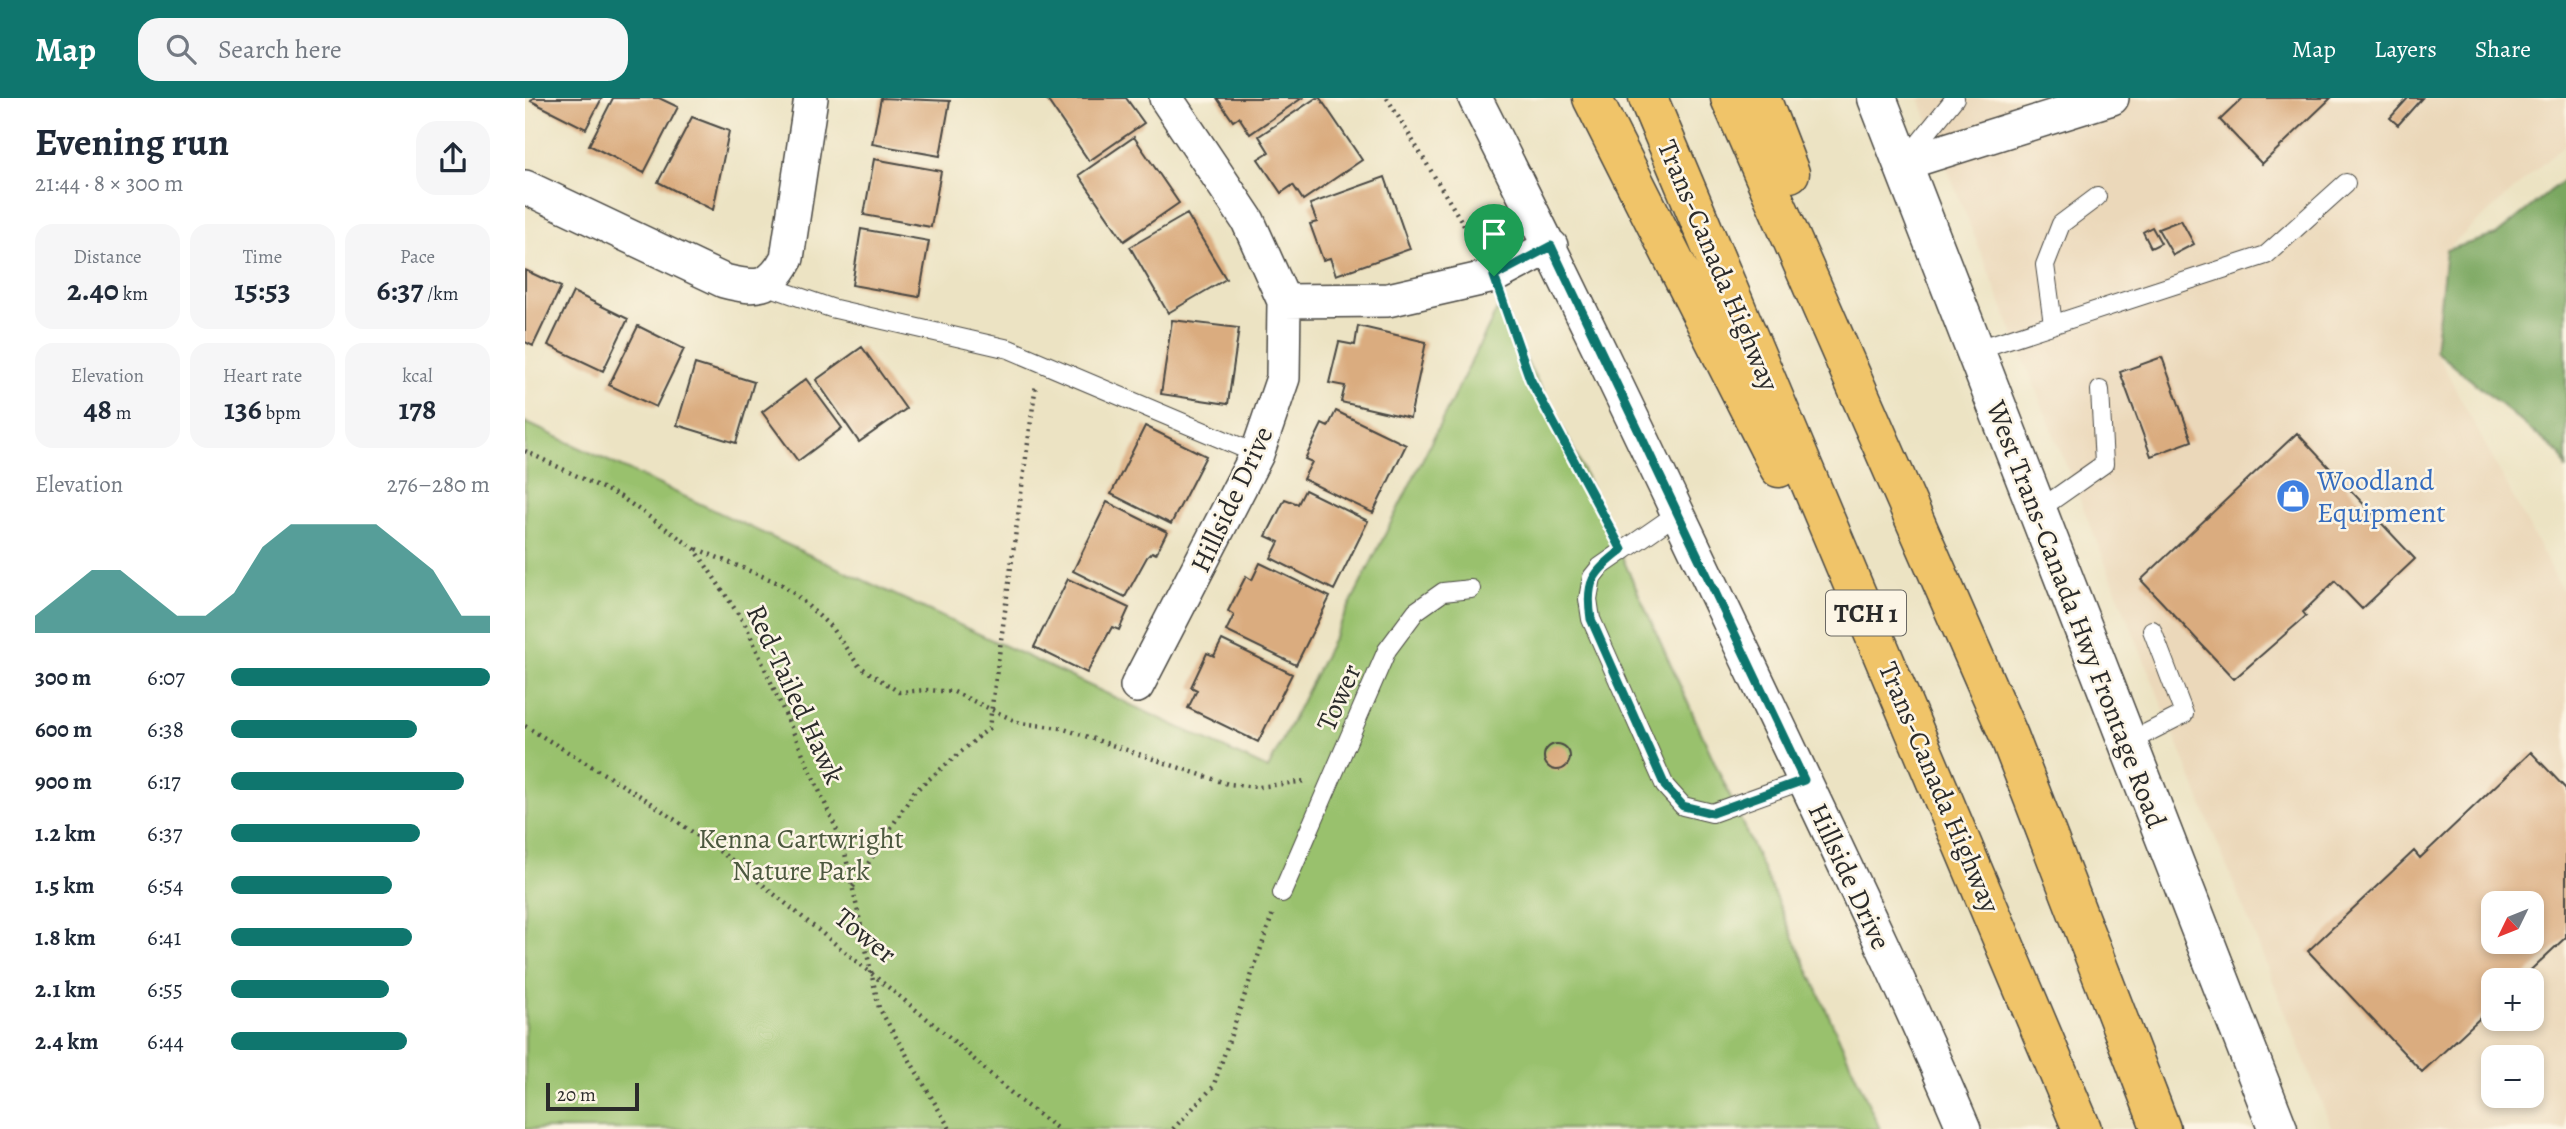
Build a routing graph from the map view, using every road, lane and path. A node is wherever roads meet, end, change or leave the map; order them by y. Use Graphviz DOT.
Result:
graph roads {
  1 [pos="811,98"];
  2 [pos="1166,98"];
  3 [pos="1387,98"];
  4 [pos="1475,98"];
  5 [pos="1592,98"];
  6 [pos="1648,98"];
  7 [pos="1731,98"];
  8 [pos="1761,98"];
  9 [pos="1877,98"];
  10 [pos="1955,98"];
  11 [pos="2112,98"];
  12 [pos="1902,164"];
  13 [pos="2346,183"];
  14 [pos="525,187"];
  15 [pos="2097,197"];
  16 [pos="1551,246"];
  17 [pos="1494,276"];
  18 [pos="765,285"];
  19 [pos="1284,300"];
  20 [pos="2053,324"];
  21 [pos="1975,350"];
  22 [pos="1039,362"];
  23 [pos="2100,390"];
  24 [pos="525,452"];
  25 [pos="1257,454"];
  26 [pos="2037,511"];
  27 [pos="1678,513"];
  28 [pos="695,548"];
  29 [pos="1622,550"];
  30 [pos="1471,589"];
  31 [pos="2152,630"];
  32 [pos="1137,686"];
  33 [pos="992,709"];
  34 [pos="525,726"];
  35 [pos="2009,736"];
  36 [pos="2127,743"];
  37 [pos="1339,760"];
  38 [pos="1804,780"];
  39 [pos="1939,785"];
  40 [pos="853,888"];
  41 [pos="1282,893"];
  42 [pos="871,973"];
  43 [pos="950,1129"];
  44 [pos="1058,1129"];
  45 [pos="1173,1129"];
  46 [pos="1963,1129"];
  47 [pos="2082,1129"];
  48 [pos="2161,1129"];
  49 [pos="2278,1129"];
  1 -- 18 [label="street"];
  2 -- 19 [label="street, Hillside Drive"];
  3 -- 17 [label="path"];
  4 -- 16 [label="street, Hillside Drive"];
  5 -- 39 [label="highway"];
  6 -- 39 [label="highway, Trans-Canada Highway / TCH 1"];
  7 -- 35 [label="highway, TCH 1"];
  8 -- 35 [label="highway"];
  9 -- 12 [label="street, West Trans-Canada Hwy Frontage Road"];
  10 -- 12 [label="lane"];
  11 -- 12 [label="street"];
  12 -- 21 [label="street, West Trans-Canada Hwy Frontage Road"];
  13 -- 20 [label="lane"];
  14 -- 18 [label="street"];
  15 -- 20 [label="lane"];
  16 -- 17 [label="street"];
  16 -- 27 [label="street, Hillside Drive"];
  17 -- 19 [label="street"];
  17 -- 29 [label="path"];
  18 -- 22 [label="lane"];
  19 -- 25 [label="street, Hillside Drive"];
  20 -- 21 [label="lane"];
  21 -- 26 [label="street, West Trans-Canada Hwy Frontage Road"];
  22 -- 25 [label="lane"];
  22 -- 33 [label="path"];
  23 -- 26 [label="lane"];
  24 -- 28 [label="path, Red-Tailed Hawk"];
  25 -- 32 [label="street, Hillside Drive"];
  26 -- 36 [label="street, West Trans-Canada Hwy Frontage Road"];
  27 -- 29 [label="lane"];
  27 -- 38 [label="street, Hillside Drive"];
  28 -- 33 [label="path"];
  28 -- 40 [label="path, Red-Tailed Hawk"];
  29 -- 38 [label="lane"];
  30 -- 37 [label="lane, Tower"];
  31 -- 36 [label="lane"];
  33 -- 37 [label="path"];
  33 -- 40 [label="path"];
  34 -- 42 [label="path, Tower"];
  35 -- 48 [label="highway, TCH 1"];
  36 -- 49 [label="street, West Trans-Canada Hwy Frontage Road"];
  37 -- 41 [label="lane, Tower"];
  38 -- 46 [label="street, Hillside Drive"];
  39 -- 47 [label="highway, Trans-Canada Highway / TCH 1"];
  40 -- 42 [label="path, Red-Tailed Hawk"];
  41 -- 45 [label="path"];
  42 -- 43 [label="path, Red-Tailed Hawk"];
  42 -- 44 [label="path, Tower"];
}
